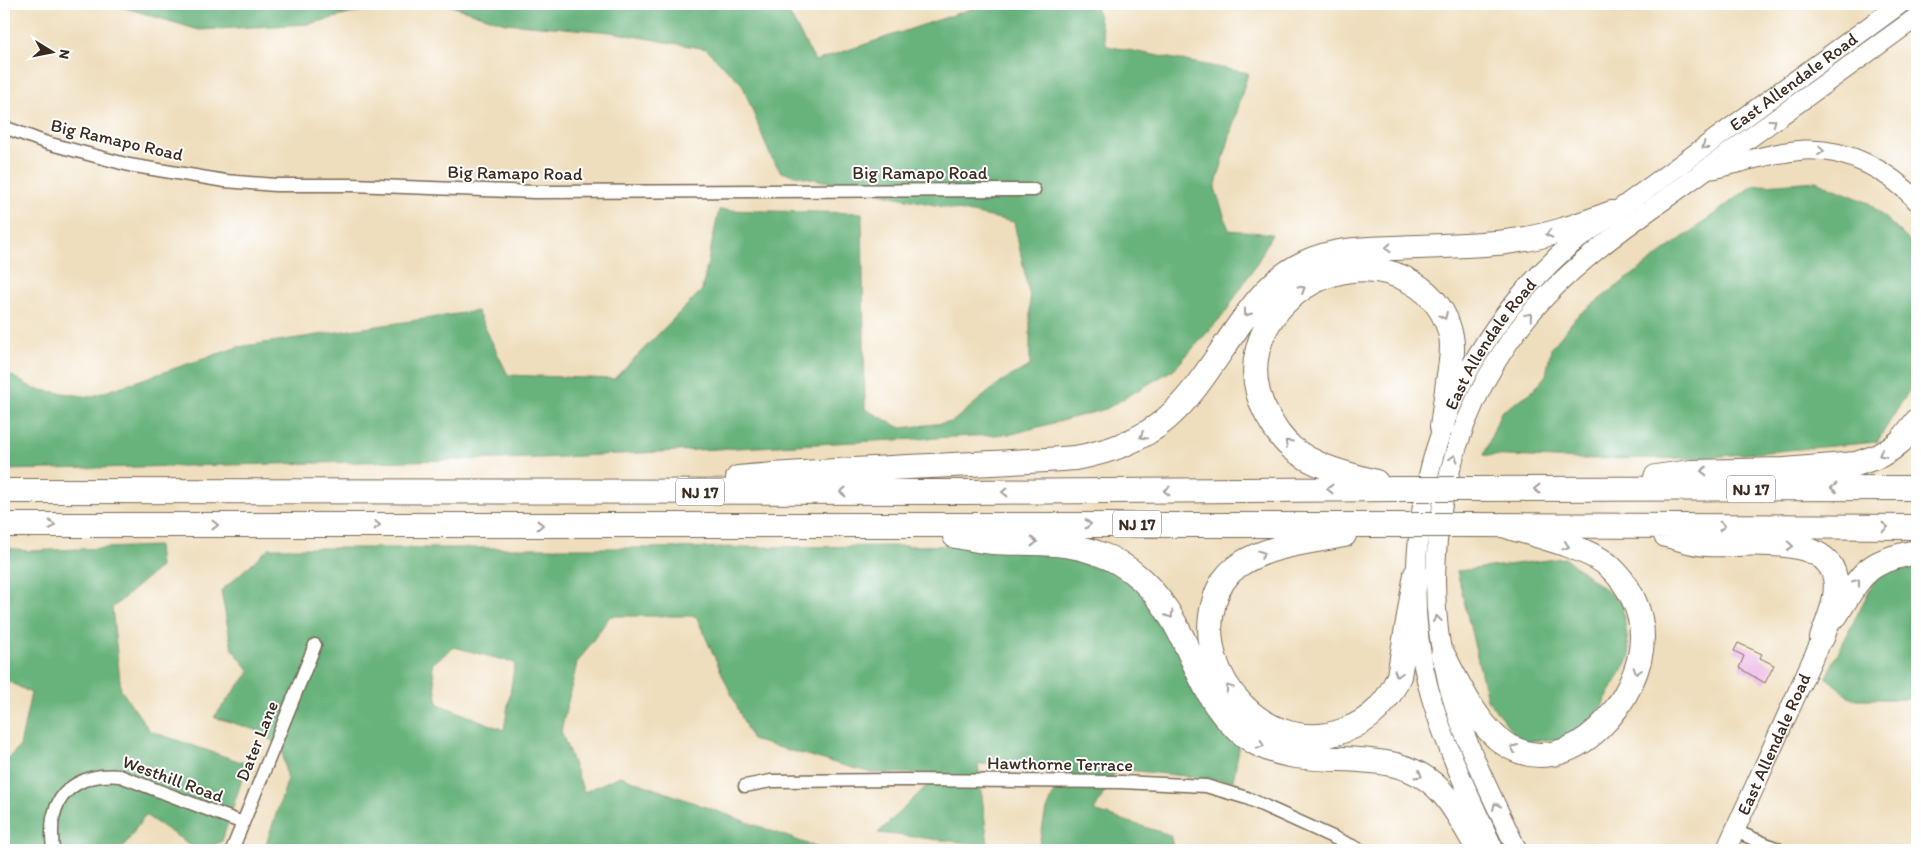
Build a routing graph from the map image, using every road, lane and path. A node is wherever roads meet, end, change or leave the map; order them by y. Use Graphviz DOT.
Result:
graph roads {
  1 [pos="1900,4"];
  2 [pos="1917,17"];
  3 [pos="4,126"];
  4 [pos="1705,171"];
  5 [pos="1034,190"];
  6 [pos="1917,201"];
  7 [pos="1612,213"];
  8 [pos="1917,421"];
  9 [pos="1442,427"];
  10 [pos="1917,488"];
  11 [pos="1396,489"];
  12 [pos="1586,490"];
  13 [pos="4,491"];
  14 [pos="588,492"];
  15 [pos="882,524"];
  16 [pos="4,525"];
  17 [pos="1391,525"];
  18 [pos="1503,525"];
  19 [pos="1621,525"];
  20 [pos="1917,527"];
  21 [pos="1917,552"];
  22 [pos="1416,574"];
  23 [pos="1822,638"];
  24 [pos="315,645"];
  25 [pos="1443,655"];
  26 [pos="745,786"];
  27 [pos="243,823"];
  28 [pos="1734,831"];
  29 [pos="53,850"];
  30 [pos="232,850"];
  31 [pos="1361,850"];
  32 [pos="1479,850"];
  33 [pos="1494,850"];
  34 [pos="1517,850"];
  35 [pos="1726,850"];
  36 [pos="1780,850"];
  1 -- 7 [label="main road, East Allendale Road, one-way"];
  4 -- 2 [label="main road, East Allendale Road, one-way"];
  3 -- 5 [label="street, Big Ramapo Road"];
  4 -- 6 [label="main road, one-way"];
  25 -- 4 [label="main road, East Allendale Road, one-way"];
  7 -- 9 [label="main road, East Allendale Road"];
  7 -- 14 [label="highway, one-way"];
  8 -- 12 [label="highway, one-way"];
  11 -- 9 [label="highway, one-way"];
  9 -- 22 [label="main road, East Allendale Road"];
  10 -- 12 [label="highway, NJ 17, one-way"];
  12 -- 11 [label="highway, NJ 17, one-way, bridge"];
  11 -- 14 [label="highway, NJ 17, one-way"];
  13 -- 14 [label="highway, NJ 17"];
  16 -- 15 [label="highway, NJ 17, one-way"];
  15 -- 17 [label="highway, NJ 17, one-way"];
  15 -- 32 [label="highway, one-way"];
  17 -- 18 [label="highway, NJ 17, bridge"];
  22 -- 17 [label="highway, one-way"];
  18 -- 19 [label="highway, NJ 17"];
  18 -- 25 [label="highway, one-way"];
  19 -- 20 [label="highway, NJ 17, one-way"];
  19 -- 23 [label="highway, one-way"];
  23 -- 21 [label="highway, one-way"];
  22 -- 33 [label="main road, East Allendale Road"];
  23 -- 28 [label="main road, East Allendale Road"];
  24 -- 27 [label="street, Dater Lane"];
  34 -- 25 [label="main road, East Allendale Road, one-way"];
  26 -- 31 [label="street, Hawthorne Terrace"];
  27 -- 29 [label="street, Westhill Road"];
  27 -- 30 [label="street, Dater Lane"];
  28 -- 35 [label="main road, East Allendale Road"];
  28 -- 36 [label="street"];
}
